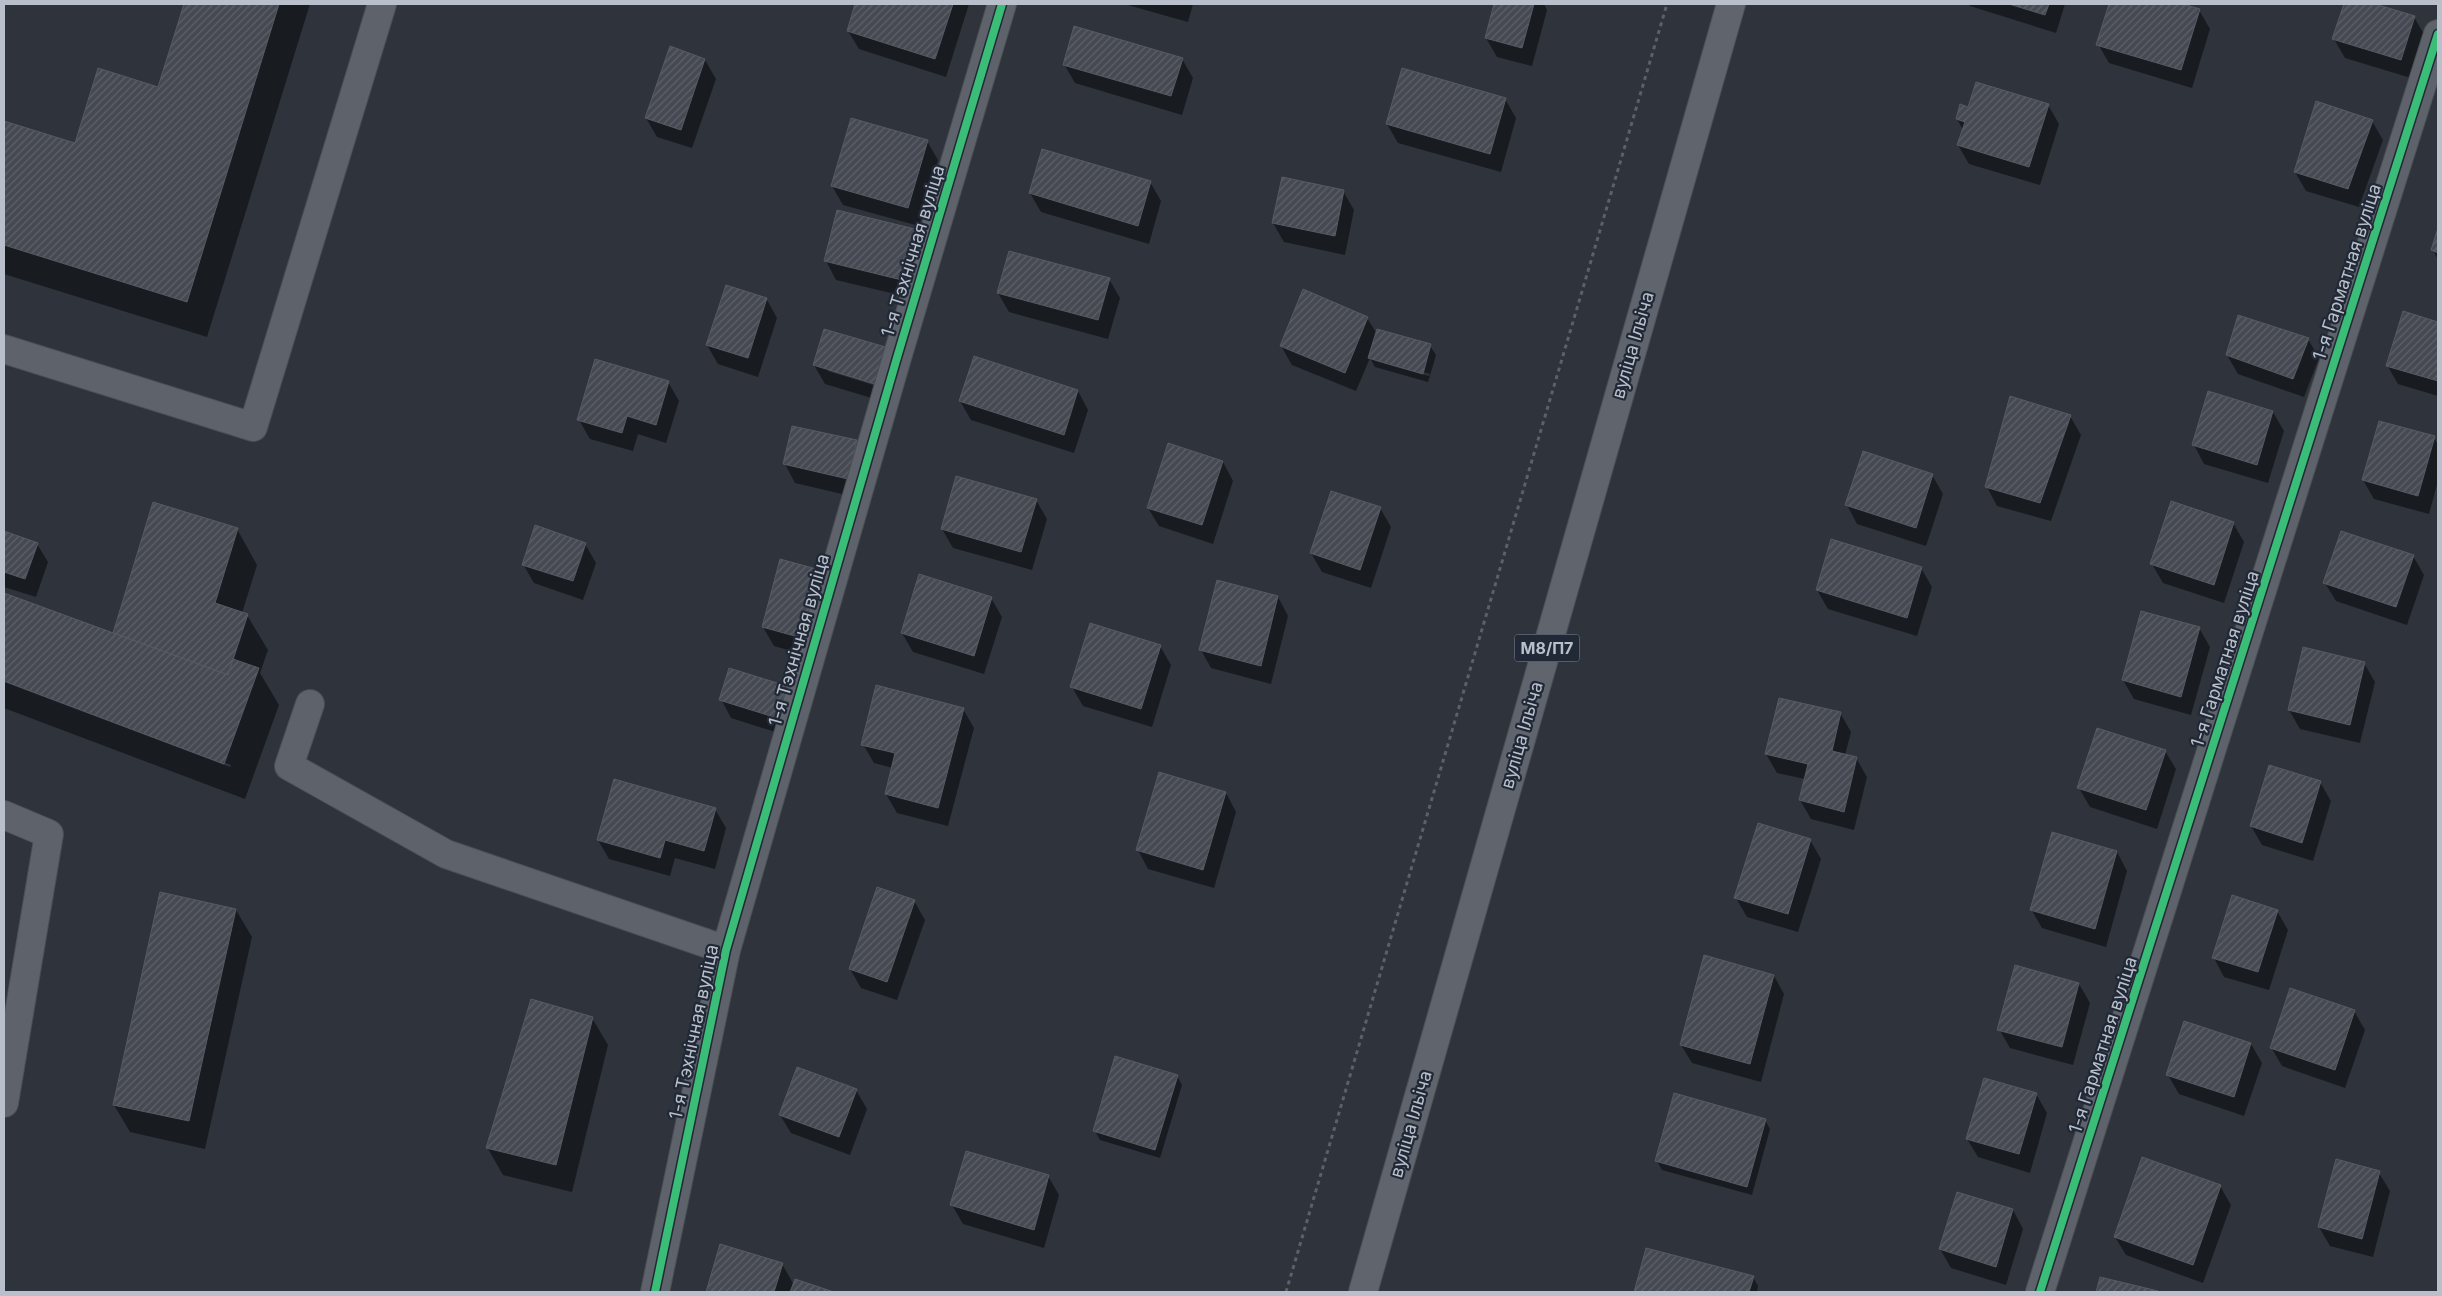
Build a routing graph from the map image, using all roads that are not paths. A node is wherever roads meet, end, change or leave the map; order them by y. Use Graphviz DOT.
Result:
graph roads {
  1 [pos="382,4"];
  2 [pos="1002,4"];
  3 [pos="1731,4"];
  4 [pos="2438,34"];
  5 [pos="4,349"];
  6 [pos="310,704"];
  7 [pos="4,814"];
  8 [pos="726,950"];
  9 [pos="4,1103"];
  10 [pos="655,1292"];
  11 [pos="1363,1292"];
  12 [pos="2040,1292"];
  1 -- 5 [label="street"];
  2 -- 8 [label="street, 1-я Тэхнічная вуліца"];
  3 -- 11 [label="main road, вуліца Ільіча / М8/П7"];
  4 -- 12 [label="street, 1-я Гарматная вуліца"];
  6 -- 8 [label="street"];
  7 -- 9 [label="street"];
  8 -- 10 [label="street, 1-я Тэхнічная вуліца"];
}
